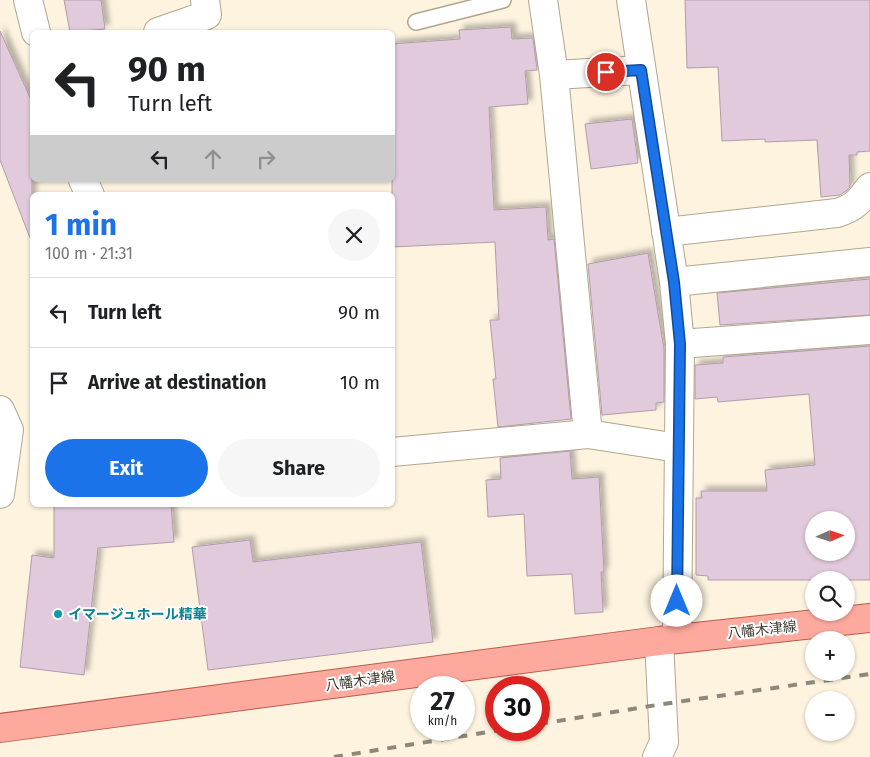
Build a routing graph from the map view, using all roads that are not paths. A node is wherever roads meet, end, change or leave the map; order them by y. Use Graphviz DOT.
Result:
graph roads {
  1 [pos="28,0"];
  2 [pos="205,0"];
  3 [pos="502,0"];
  4 [pos="543,0"];
  5 [pos="631,0"];
  6 [pos="416,22"];
  7 [pos="36,30"];
  8 [pos="164,30"];
  9 [pos="641,70"];
  10 [pos="554,75"];
  11 [pos="870,187"];
  12 [pos="666,232"];
  13 [pos="870,262"];
  14 [pos="674,282"];
  15 [pos="870,330"];
  16 [pos="680,344"];
  17 [pos="0,410"];
  18 [pos="588,434"];
  19 [pos="678,448"];
  20 [pos="395,452"];
  21 [pos="0,494"];
  22 [pos="870,618"];
  23 [pos="668,640"];
  24 [pos="0,728"];
  25 [pos="656,757"];
  1 -- 7 [label="street"];
  2 -- 8 [label="street"];
  3 -- 6 [label="lane"];
  4 -- 10 [label="street"];
  5 -- 9 [label="street"];
  9 -- 10 [label="street"];
  9 -- 12 [label="street"];
  10 -- 18 [label="street"];
  11 -- 12 [label="street"];
  12 -- 14 [label="street"];
  13 -- 14 [label="street"];
  14 -- 16 [label="street"];
  15 -- 16 [label="street"];
  16 -- 19 [label="street"];
  17 -- 21 [label="street"];
  18 -- 19 [label="street"];
  18 -- 20 [label="street"];
  19 -- 23 [label="street"];
  22 -- 23 [label="main road, 八幡木津線"];
  23 -- 24 [label="main road, 八幡木津線"];
  23 -- 25 [label="street"];
}
